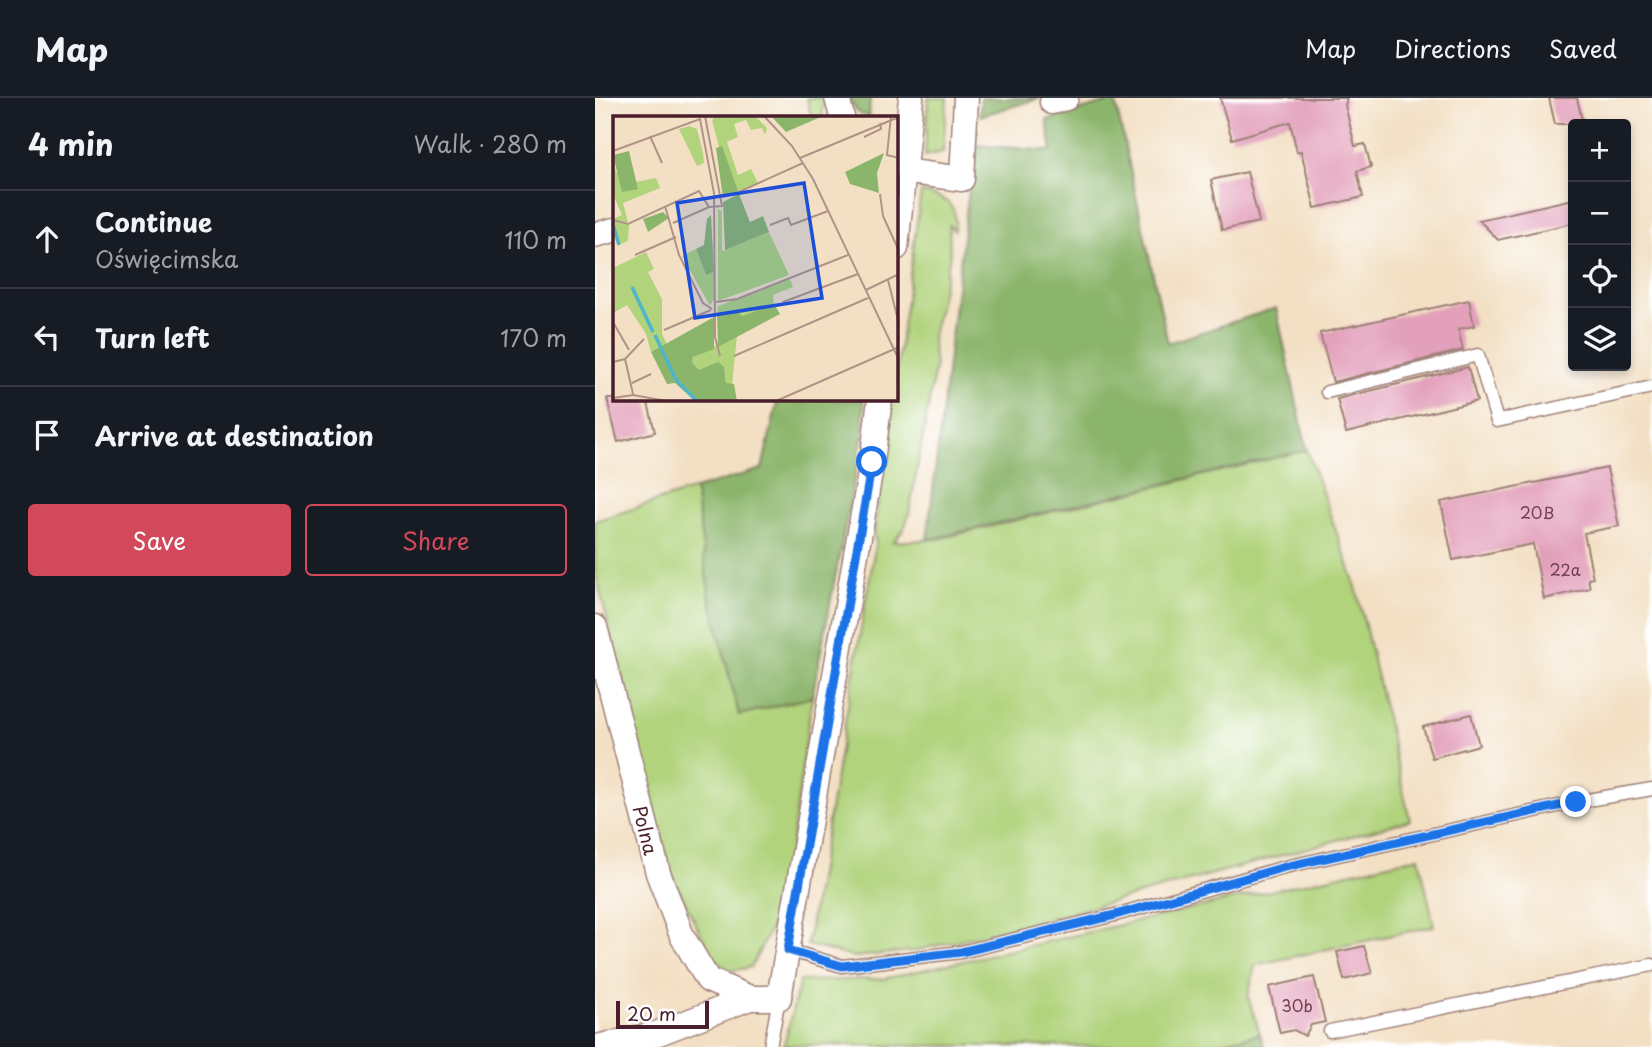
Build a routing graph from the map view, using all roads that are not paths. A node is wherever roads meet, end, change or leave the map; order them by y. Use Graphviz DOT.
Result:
graph roads {
  1 [pos="837,98"];
  2 [pos="911,98"];
  3 [pos="966,98"];
  4 [pos="842,116"];
  5 [pos="899,171"];
  6 [pos="898,197"];
  7 [pos="613,230"];
  8 [pos="595,235"];
  9 [pos="1652,387"];
  10 [pos="1327,392"];
  11 [pos="880,401"];
  12 [pos="595,627"];
  13 [pos="1652,789"];
  14 [pos="788,950"];
  15 [pos="1652,965"];
  16 [pos="750,998"];
  17 [pos="779,998"];
  18 [pos="1330,1031"];
  19 [pos="597,1047"];
  20 [pos="770,1047"];
  1 -- 4 [label="street"];
  2 -- 5 [label="street"];
  3 -- 5 [label="street"];
  5 -- 6 [label="street"];
  7 -- 8 [label="street"];
  9 -- 10 [label="lane"];
  11 -- 14 [label="street"];
  12 -- 16 [label="street, Polna"];
  13 -- 14 [label="lane"];
  14 -- 17 [label="street"];
  15 -- 18 [label="lane"];
  16 -- 17 [label="street, Polna"];
  16 -- 19 [label="street, Polna"];
  17 -- 20 [label="lane"];
}
